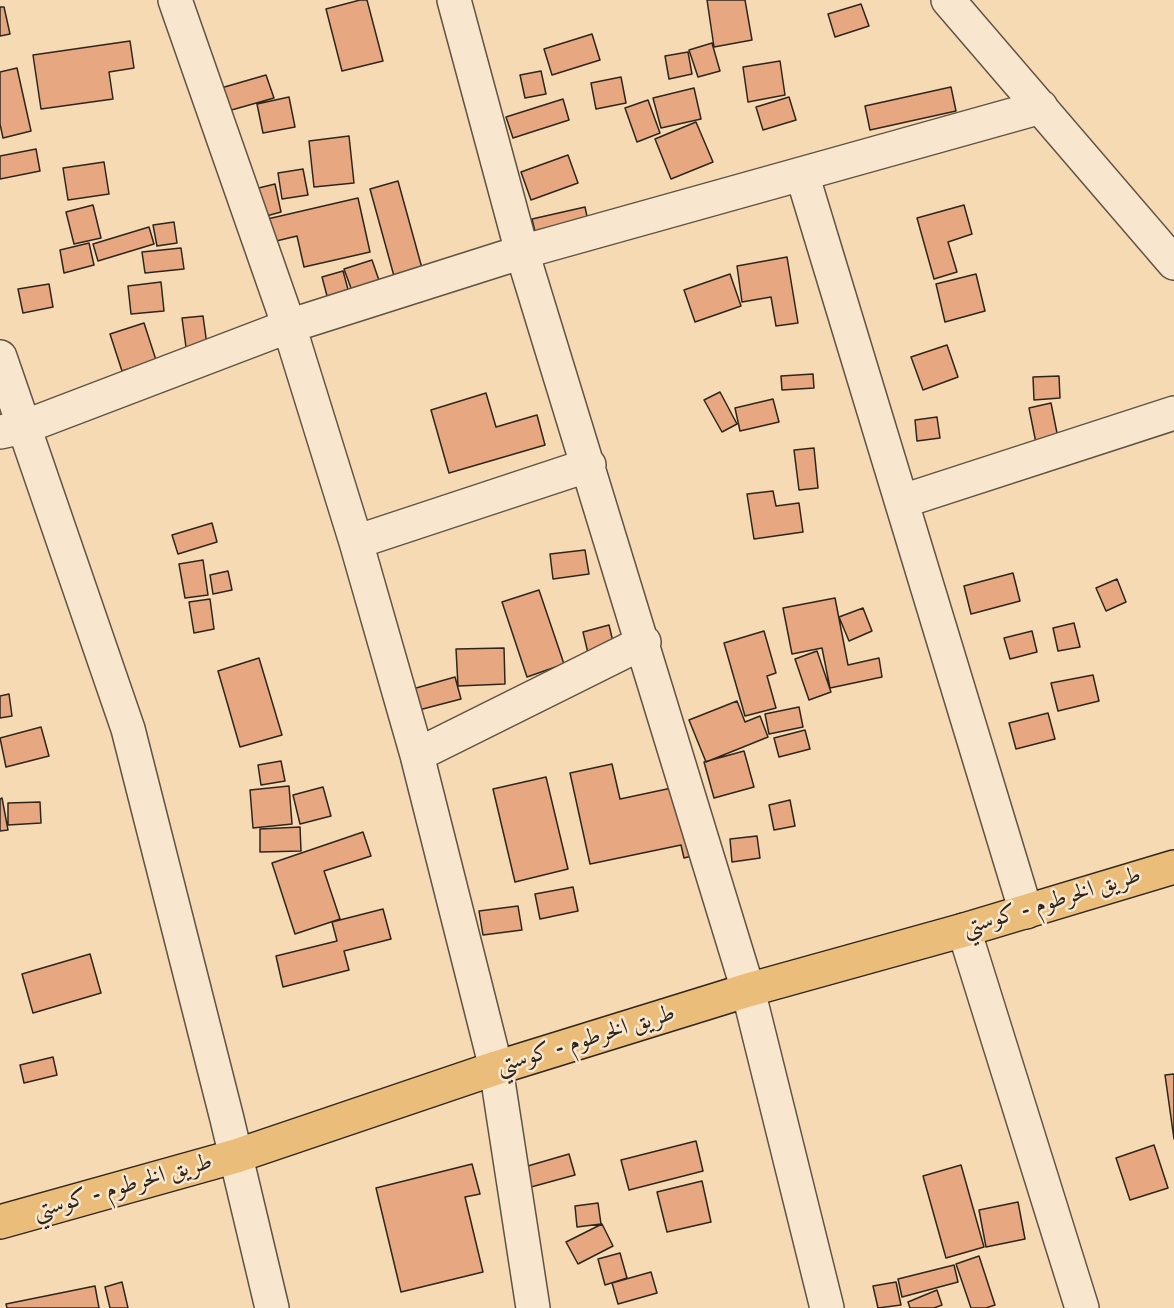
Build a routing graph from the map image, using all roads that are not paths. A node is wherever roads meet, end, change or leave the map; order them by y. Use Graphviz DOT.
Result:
graph roads {
  1 [pos="175,0"];
  2 [pos="454,0"];
  3 [pos="948,0"];
  4 [pos="1041,107"];
  5 [pos="802,174"];
  6 [pos="522,252"];
  7 [pos="1174,263"];
  8 [pos="289,326"];
  9 [pos="0,357"];
  10 [pos="1174,413"];
  11 [pos="12,430"];
  12 [pos="589,465"];
  13 [pos="903,501"];
  14 [pos="356,542"];
  15 [pos="644,642"];
  16 [pos="417,755"];
  17 [pos="1174,867"];
  18 [pos="1026,912"];
  19 [pos="964,930"];
  20 [pos="748,990"];
  21 [pos="496,1068"];
  22 [pos="236,1156"];
  23 [pos="0,1222"];
  24 [pos="272,1308"];
  25 [pos="533,1308"];
  26 [pos="827,1308"];
  27 [pos="1082,1308"];
  1 -- 8 [label="street"];
  2 -- 6 [label="street"];
  3 -- 4 [label="street"];
  4 -- 5 [label="street"];
  4 -- 7 [label="street"];
  5 -- 6 [label="street"];
  5 -- 13 [label="street"];
  6 -- 8 [label="street"];
  6 -- 12 [label="street"];
  8 -- 11 [label="street"];
  8 -- 14 [label="street"];
  9 -- 11 [label="street"];
  10 -- 13 [label="street"];
  11 -- 22 [label="street"];
  12 -- 14 [label="street"];
  12 -- 15 [label="street"];
  13 -- 18 [label="street"];
  14 -- 16 [label="street"];
  15 -- 16 [label="street"];
  15 -- 20 [label="street"];
  16 -- 21 [label="street"];
  17 -- 18 [label="highway, طريق الخرطوم - كوستي"];
  18 -- 19 [label="highway, طريق الخرطوم - كوستي"];
  19 -- 20 [label="highway, طريق الخرطوم - كوستي"];
  19 -- 27 [label="street"];
  20 -- 21 [label="highway, طريق الخرطوم - كوستي"];
  20 -- 26 [label="street"];
  21 -- 22 [label="highway, طريق الخرطوم - كوستي"];
  21 -- 25 [label="street"];
  22 -- 23 [label="highway, طريق الخرطوم - كوستي"];
  22 -- 24 [label="street"];
}
